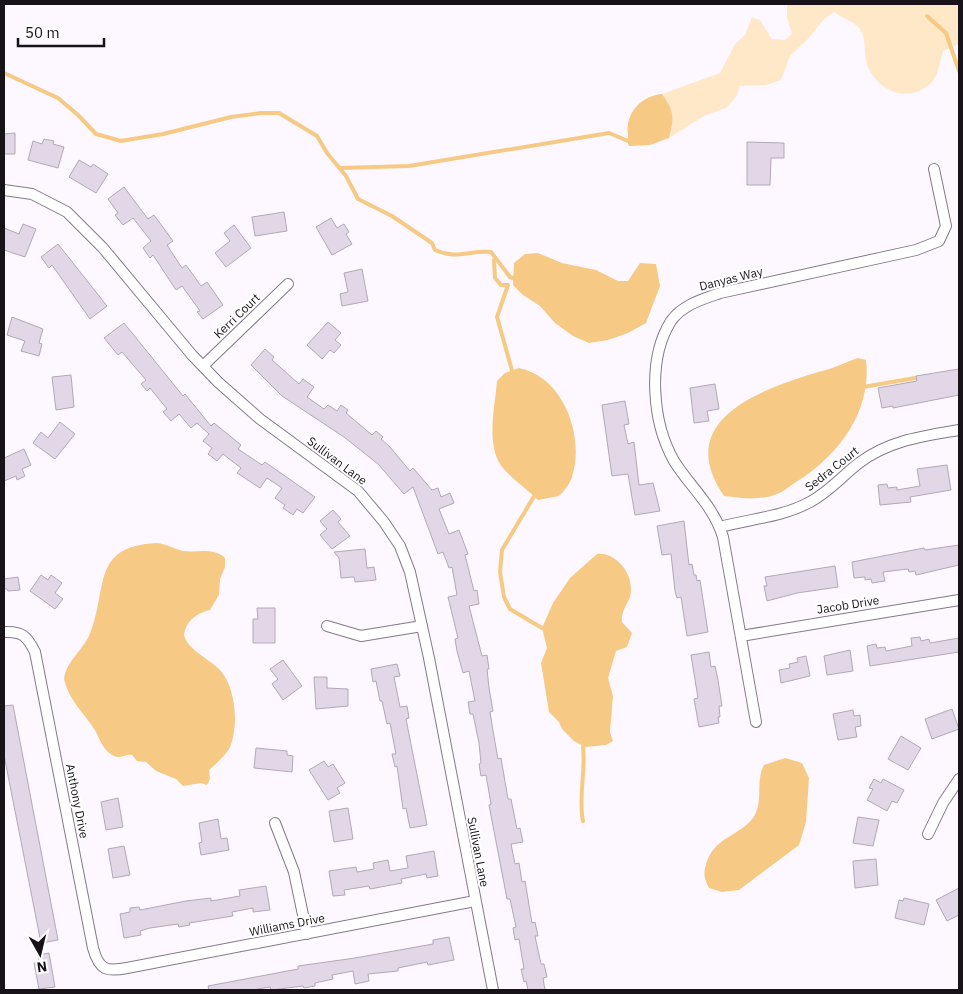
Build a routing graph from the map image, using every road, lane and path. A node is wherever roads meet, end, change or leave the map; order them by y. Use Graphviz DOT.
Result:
graph roads {
  1 [pos="934,169"];
  2 [pos="4,190"];
  3 [pos="288,284"];
  4 [pos="203,366"];
  5 [pos="959,430"];
  6 [pos="720,527"];
  7 [pos="959,600"];
  8 [pos="327,626"];
  9 [pos="422,626"];
  10 [pos="4,632"];
  11 [pos="741,636"];
  12 [pos="756,722"];
  13 [pos="959,779"];
  14 [pos="275,822"];
  15 [pos="928,834"];
  16 [pos="475,901"];
  17 [pos="307,934"];
  18 [pos="104,968"];
  19 [pos="493,990"];
  1 -- 6 [label="street, Danyas Way"];
  2 -- 4 [label="street, Sullivan Lane"];
  3 -- 4 [label="street, Kerri Court"];
  4 -- 9 [label="street, Sullivan Lane"];
  5 -- 6 [label="street, Sedra Court"];
  6 -- 11 [label="street, Danyas Way"];
  7 -- 11 [label="street, Jacob Drive"];
  8 -- 9 [label="street"];
  9 -- 16 [label="street, Sullivan Lane"];
  10 -- 18 [label="street, Anthony Drive"];
  11 -- 12 [label="street, Danyas Way"];
  13 -- 15 [label="street"];
  14 -- 17 [label="street"];
  16 -- 17 [label="street, Williams Drive"];
  16 -- 19 [label="street, Sullivan Lane"];
  17 -- 18 [label="street, Williams Drive"];
}
